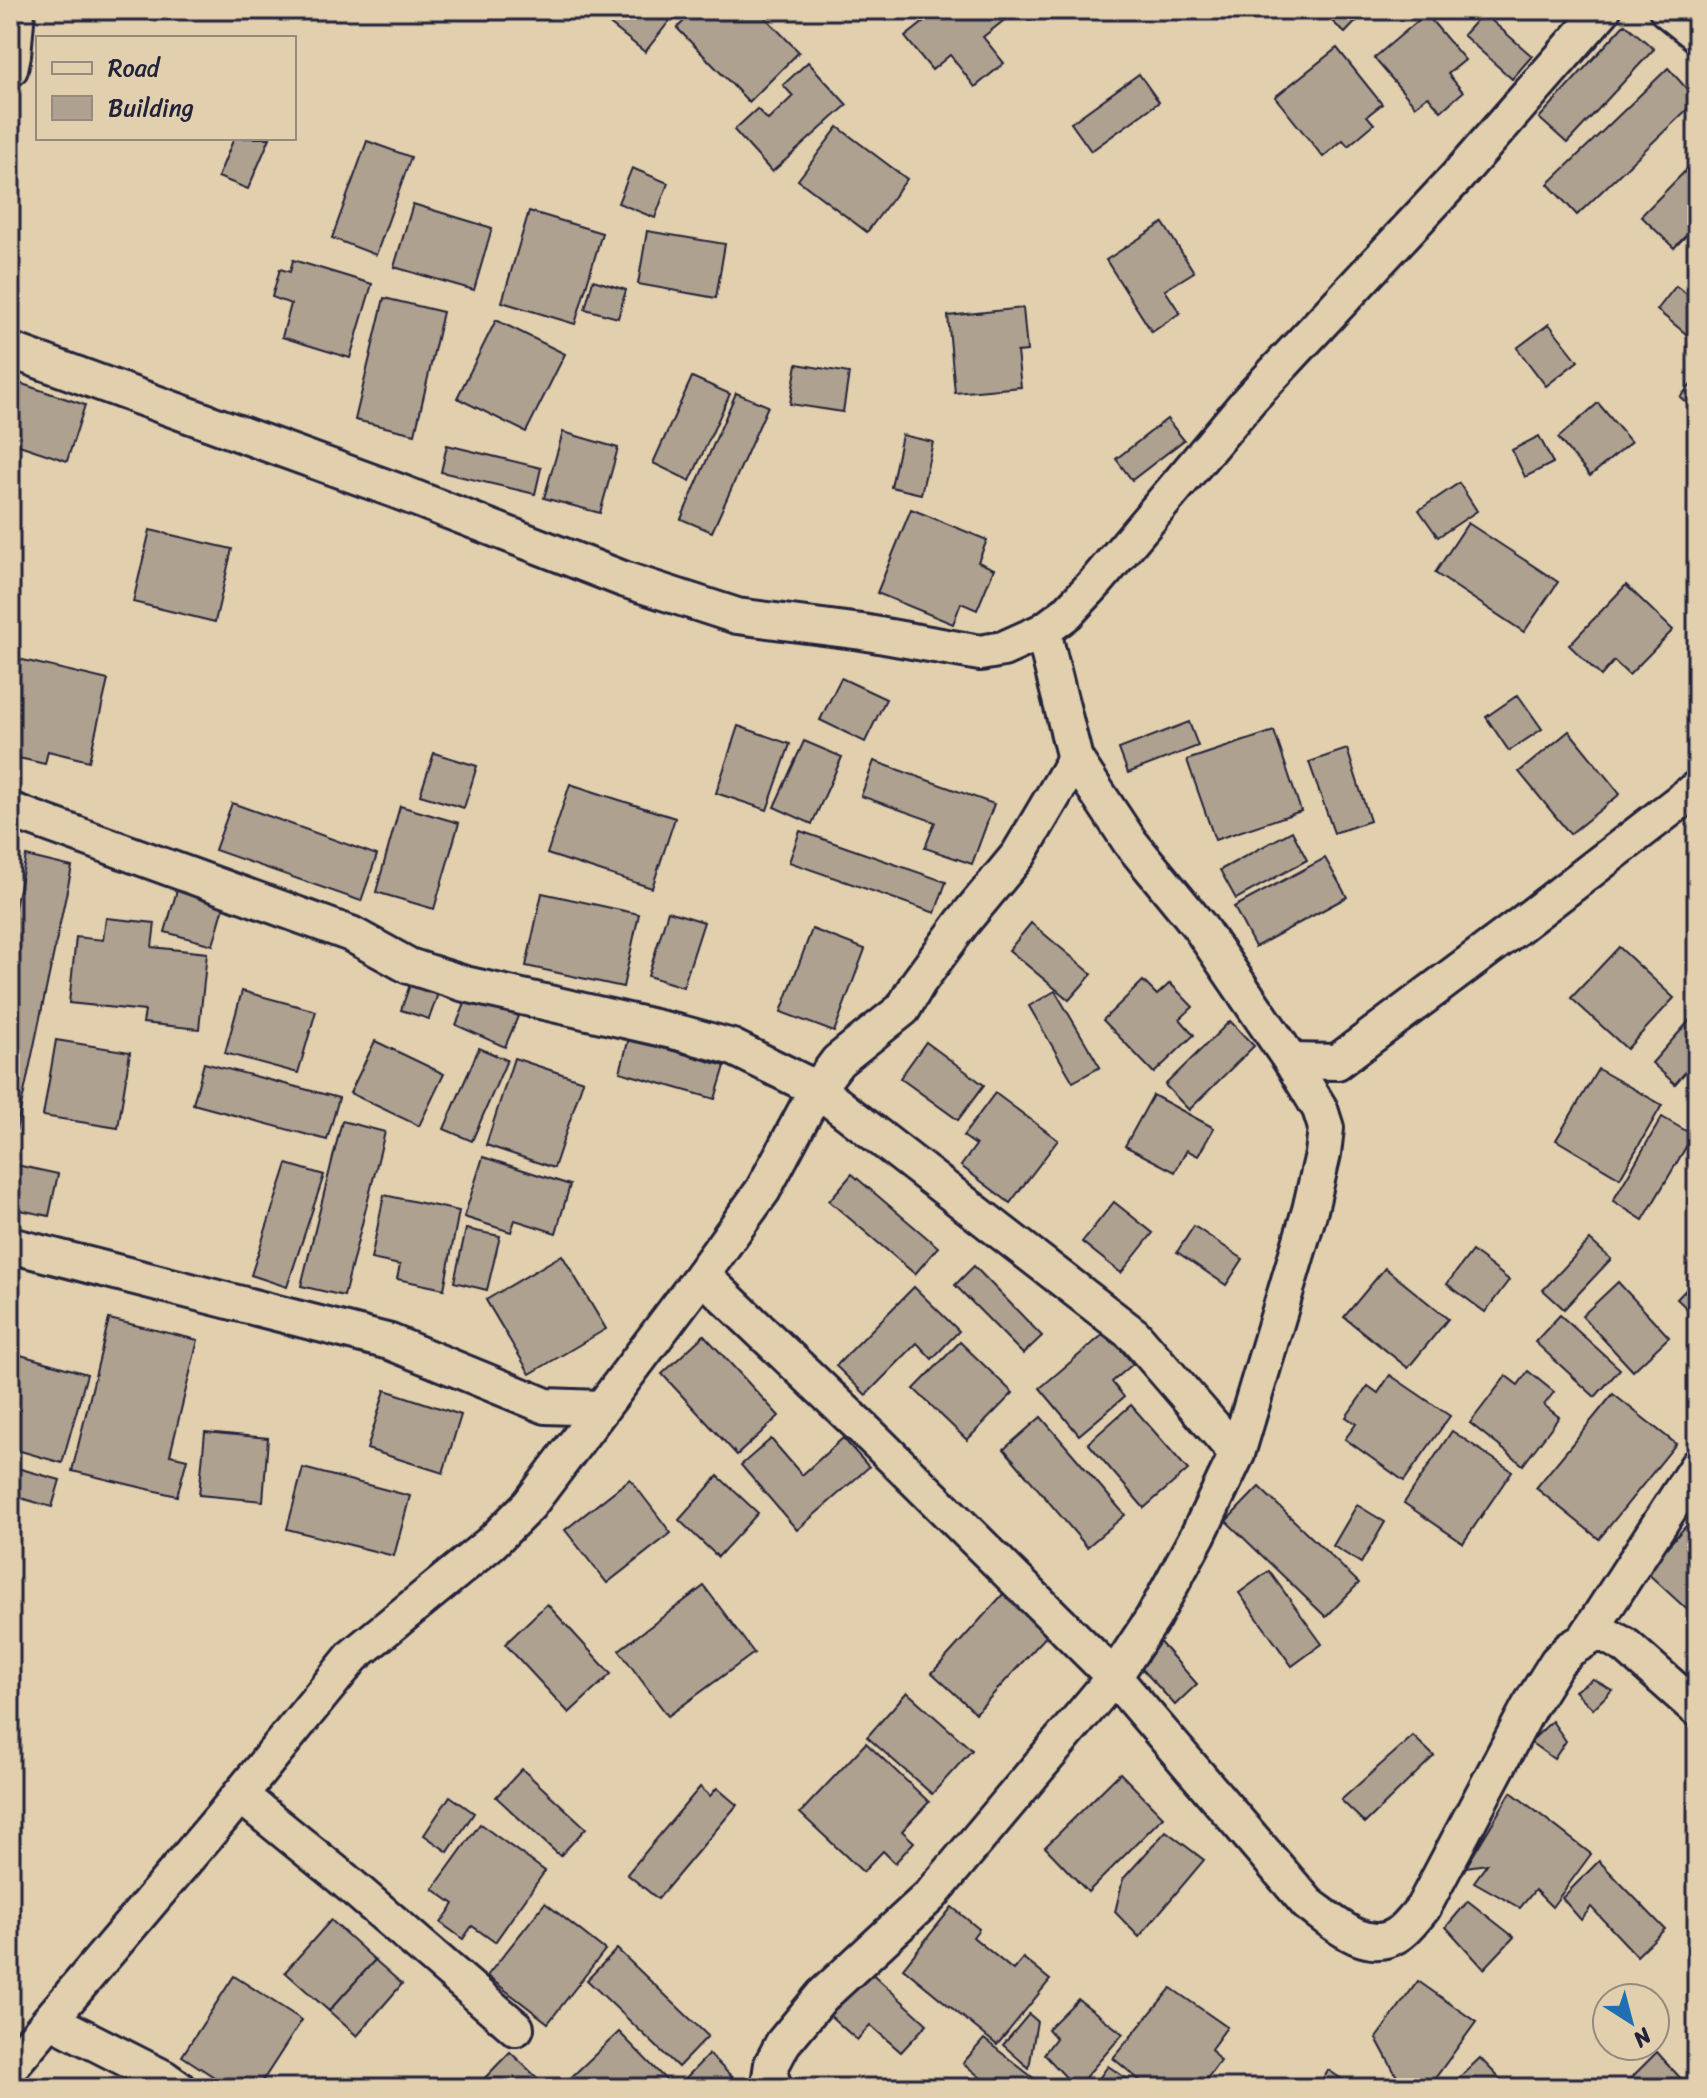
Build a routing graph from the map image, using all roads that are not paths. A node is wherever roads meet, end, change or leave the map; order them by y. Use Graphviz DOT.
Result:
graph roads {
  1 [pos="17,10"];
  2 [pos="1603,10"];
  3 [pos="1667,10"];
  4 [pos="1697,34"];
  5 [pos="10,69"];
  6 [pos="10,350"];
  7 [pos="1043,631"];
  8 [pos="1075,759"];
  9 [pos="1697,788"];
  10 [pos="10,810"];
  11 [pos="1291,1061"];
  12 [pos="1337,1062"];
  13 [pos="817,1089"];
  14 [pos="1326,1128"];
  15 [pos="10,1245"];
  16 [pos="702,1275"];
  17 [pos="546,1406"];
  18 [pos="600,1408"];
  19 [pos="567,1453"];
  20 [pos="1237,1454"];
  21 [pos="1697,1466"];
  22 [pos="1585,1639"];
  23 [pos="1114,1677"];
  24 [pos="1697,1709"];
  25 [pos="240,1795"];
  26 [pos="50,2020"];
  27 [pos="516,2028"];
  28 [pos="10,2067"];
  29 [pos="178,2088"];
  30 [pos="775,2088"];
  1 -- 5 [label="street"];
  2 -- 7 [label="street"];
  3 -- 4 [label="street"];
  6 -- 7 [label="street"];
  7 -- 8 [label="street"];
  8 -- 11 [label="street"];
  8 -- 13 [label="street"];
  9 -- 12 [label="street"];
  10 -- 13 [label="street"];
  11 -- 12 [label="street"];
  11 -- 14 [label="street"];
  12 -- 14 [label="street"];
  13 -- 16 [label="street"];
  13 -- 20 [label="street"];
  14 -- 20 [label="street"];
  15 -- 17 [label="street"];
  16 -- 18 [label="street"];
  16 -- 23 [label="street"];
  17 -- 18 [label="street"];
  17 -- 19 [label="street"];
  18 -- 19 [label="street"];
  19 -- 25 [label="street"];
  20 -- 23 [label="street"];
  21 -- 22 [label="street"];
  22 -- 23 [label="street"];
  22 -- 24 [label="street"];
  23 -- 30 [label="street"];
  25 -- 26 [label="street"];
  25 -- 27 [label="street"];
  26 -- 28 [label="street"];
  26 -- 29 [label="street"];
}
